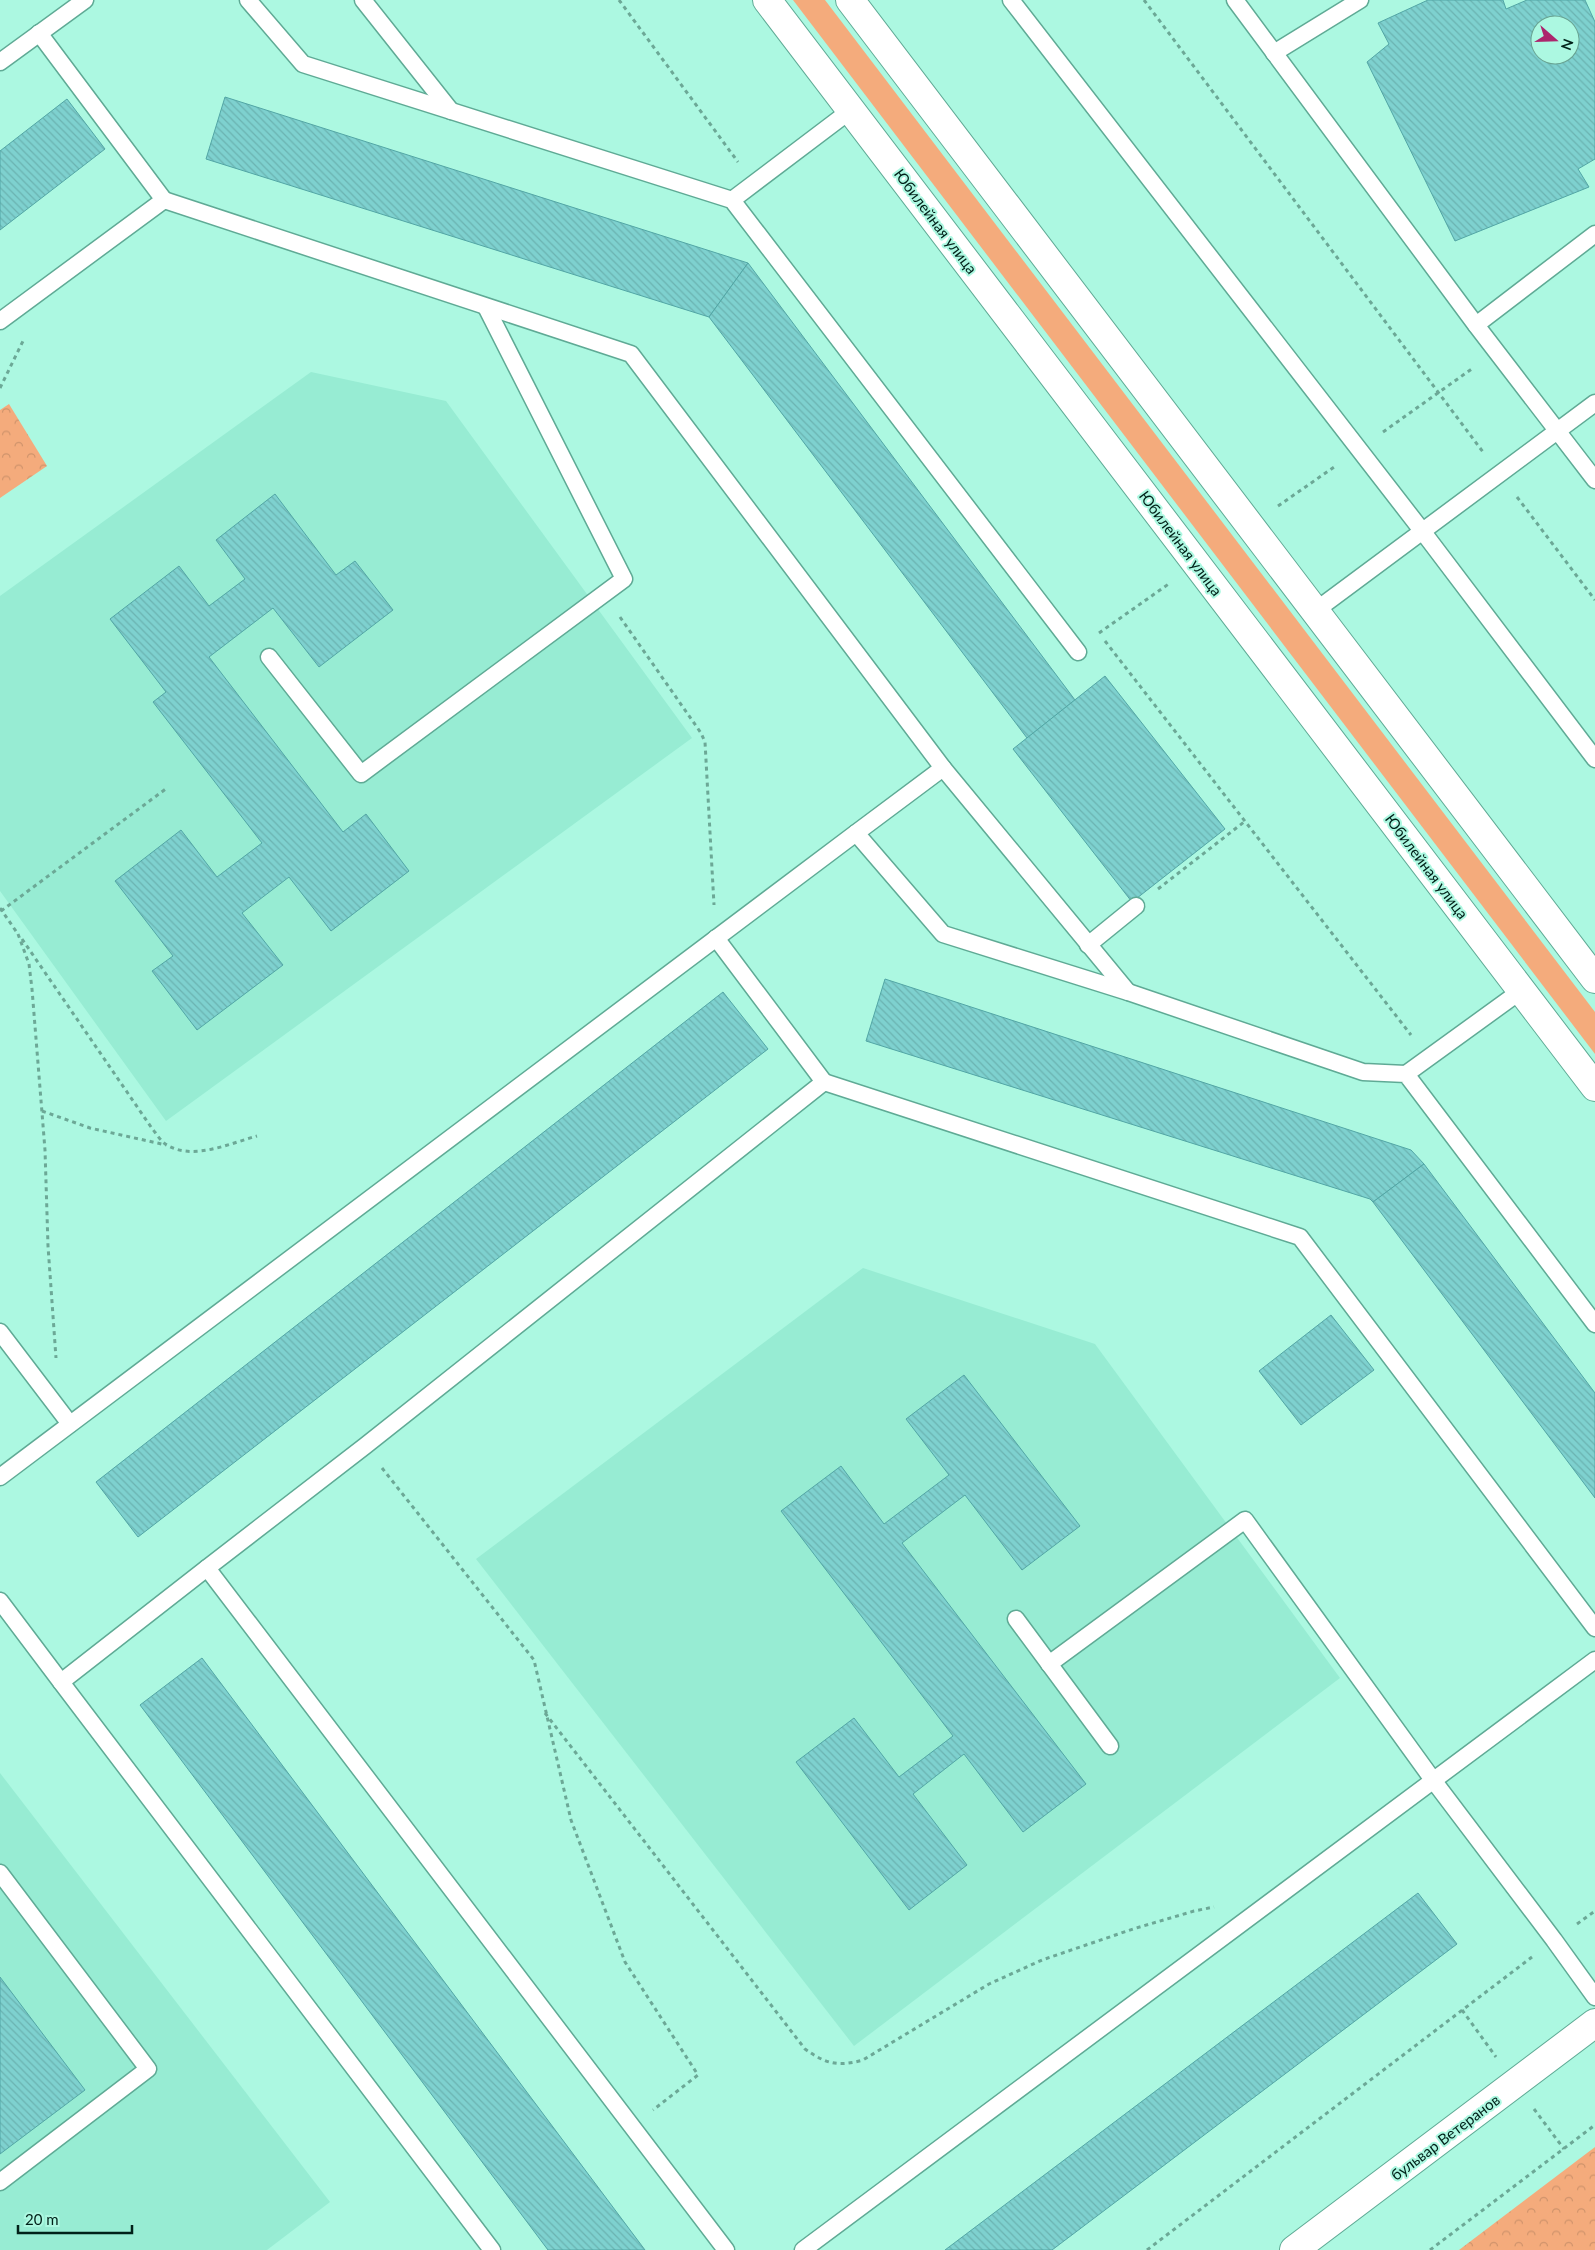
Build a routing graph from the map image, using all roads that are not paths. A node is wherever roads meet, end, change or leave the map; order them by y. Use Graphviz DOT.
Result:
graph roads {
  1 [pos="85,0"];
  2 [pos="248,0"];
  3 [pos="767,0"];
  4 [pos="850,0"];
  5 [pos="1011,0"];
  6 [pos="1235,0"];
  7 [pos="1360,0"];
  8 [pos="370,2"];
  9 [pos="39,33"];
  10 [pos="1274,53"];
  11 [pos="0,62"];
  12 [pos="851,110"];
  13 [pos="451,111"];
  14 [pos="164,200"];
  15 [pos="732,200"];
  16 [pos="1595,234"];
  17 [pos="486,307"];
  18 [pos="0,321"];
  19 [pos="1476,325"];
  20 [pos="1595,403"];
  21 [pos="1557,431"];
  22 [pos="1595,480"];
  23 [pos="1423,532"];
  24 [pos="1315,612"];
  25 [pos="1078,652"];
  26 [pos="269,657"];
  27 [pos="1595,759"];
  28 [pos="943,768"];
  29 [pos="856,833"];
  30 [pos="1136,906"];
  31 [pos="716,938"];
  32 [pos="1088,945"];
  33 [pos="1595,979"];
  34 [pos="1522,990"];
  35 [pos="1128,992"];
  36 [pos="1406,1074"];
  37 [pos="824,1082"];
  38 [pos="1595,1087"];
  39 [pos="1595,1324"];
  40 [pos="0,1332"];
  41 [pos="70,1424"];
  42 [pos="0,1477"];
  43 [pos="207,1568"];
  44 [pos="0,1600"];
  45 [pos="1016,1619"];
  46 [pos="1595,1628"];
  47 [pos="1595,1660"];
  48 [pos="1049,1664"];
  49 [pos="61,1682"];
  50 [pos="1110,1746"];
  51 [pos="1433,1780"];
  52 [pos="0,1873"];
  53 [pos="1595,1998"];
  54 [pos="1595,2023"];
  55 [pos="0,2182"];
  56 [pos="492,2250"];
  57 [pos="726,2250"];
  58 [pos="803,2250"];
  59 [pos="1294,2250"];
  1 -- 9 [label="lane"];
  2 -- 13 [label="lane"];
  3 -- 12 [label="main road, Юбилейная улица"];
  4 -- 24 [label="main road"];
  5 -- 23 [label="lane"];
  6 -- 10 [label="lane"];
  7 -- 10 [label="lane"];
  8 -- 13 [label="lane"];
  9 -- 11 [label="lane"];
  9 -- 14 [label="lane"];
  10 -- 19 [label="lane"];
  12 -- 15 [label="lane"];
  12 -- 34 [label="main road, Юбилейная улица"];
  13 -- 15 [label="lane"];
  14 -- 17 [label="lane"];
  14 -- 18 [label="lane"];
  15 -- 25 [label="lane"];
  16 -- 19 [label="lane"];
  17 -- 26 [label="lane"];
  17 -- 28 [label="lane"];
  19 -- 21 [label="lane"];
  20 -- 21 [label="lane"];
  21 -- 22 [label="lane"];
  21 -- 23 [label="lane"];
  23 -- 24 [label="lane"];
  23 -- 27 [label="lane"];
  24 -- 33 [label="main road"];
  28 -- 29 [label="lane"];
  28 -- 32 [label="lane"];
  29 -- 31 [label="lane"];
  29 -- 35 [label="lane"];
  30 -- 32 [label="lane"];
  31 -- 37 [label="lane"];
  31 -- 41 [label="lane"];
  32 -- 35 [label="lane"];
  34 -- 36 [label="lane"];
  34 -- 38 [label="main road, Юбилейная улица"];
  35 -- 36 [label="lane"];
  36 -- 39 [label="lane"];
  37 -- 43 [label="lane"];
  37 -- 46 [label="lane"];
  40 -- 41 [label="lane"];
  41 -- 42 [label="lane"];
  43 -- 49 [label="lane"];
  43 -- 57 [label="lane"];
  44 -- 49 [label="lane"];
  45 -- 48 [label="lane"];
  47 -- 51 [label="lane"];
  48 -- 50 [label="lane"];
  48 -- 51 [label="lane"];
  49 -- 56 [label="lane"];
  51 -- 53 [label="lane"];
  51 -- 58 [label="lane"];
  52 -- 55 [label="lane"];
  54 -- 59 [label="main road, бульвар Ветеранов"];
}
